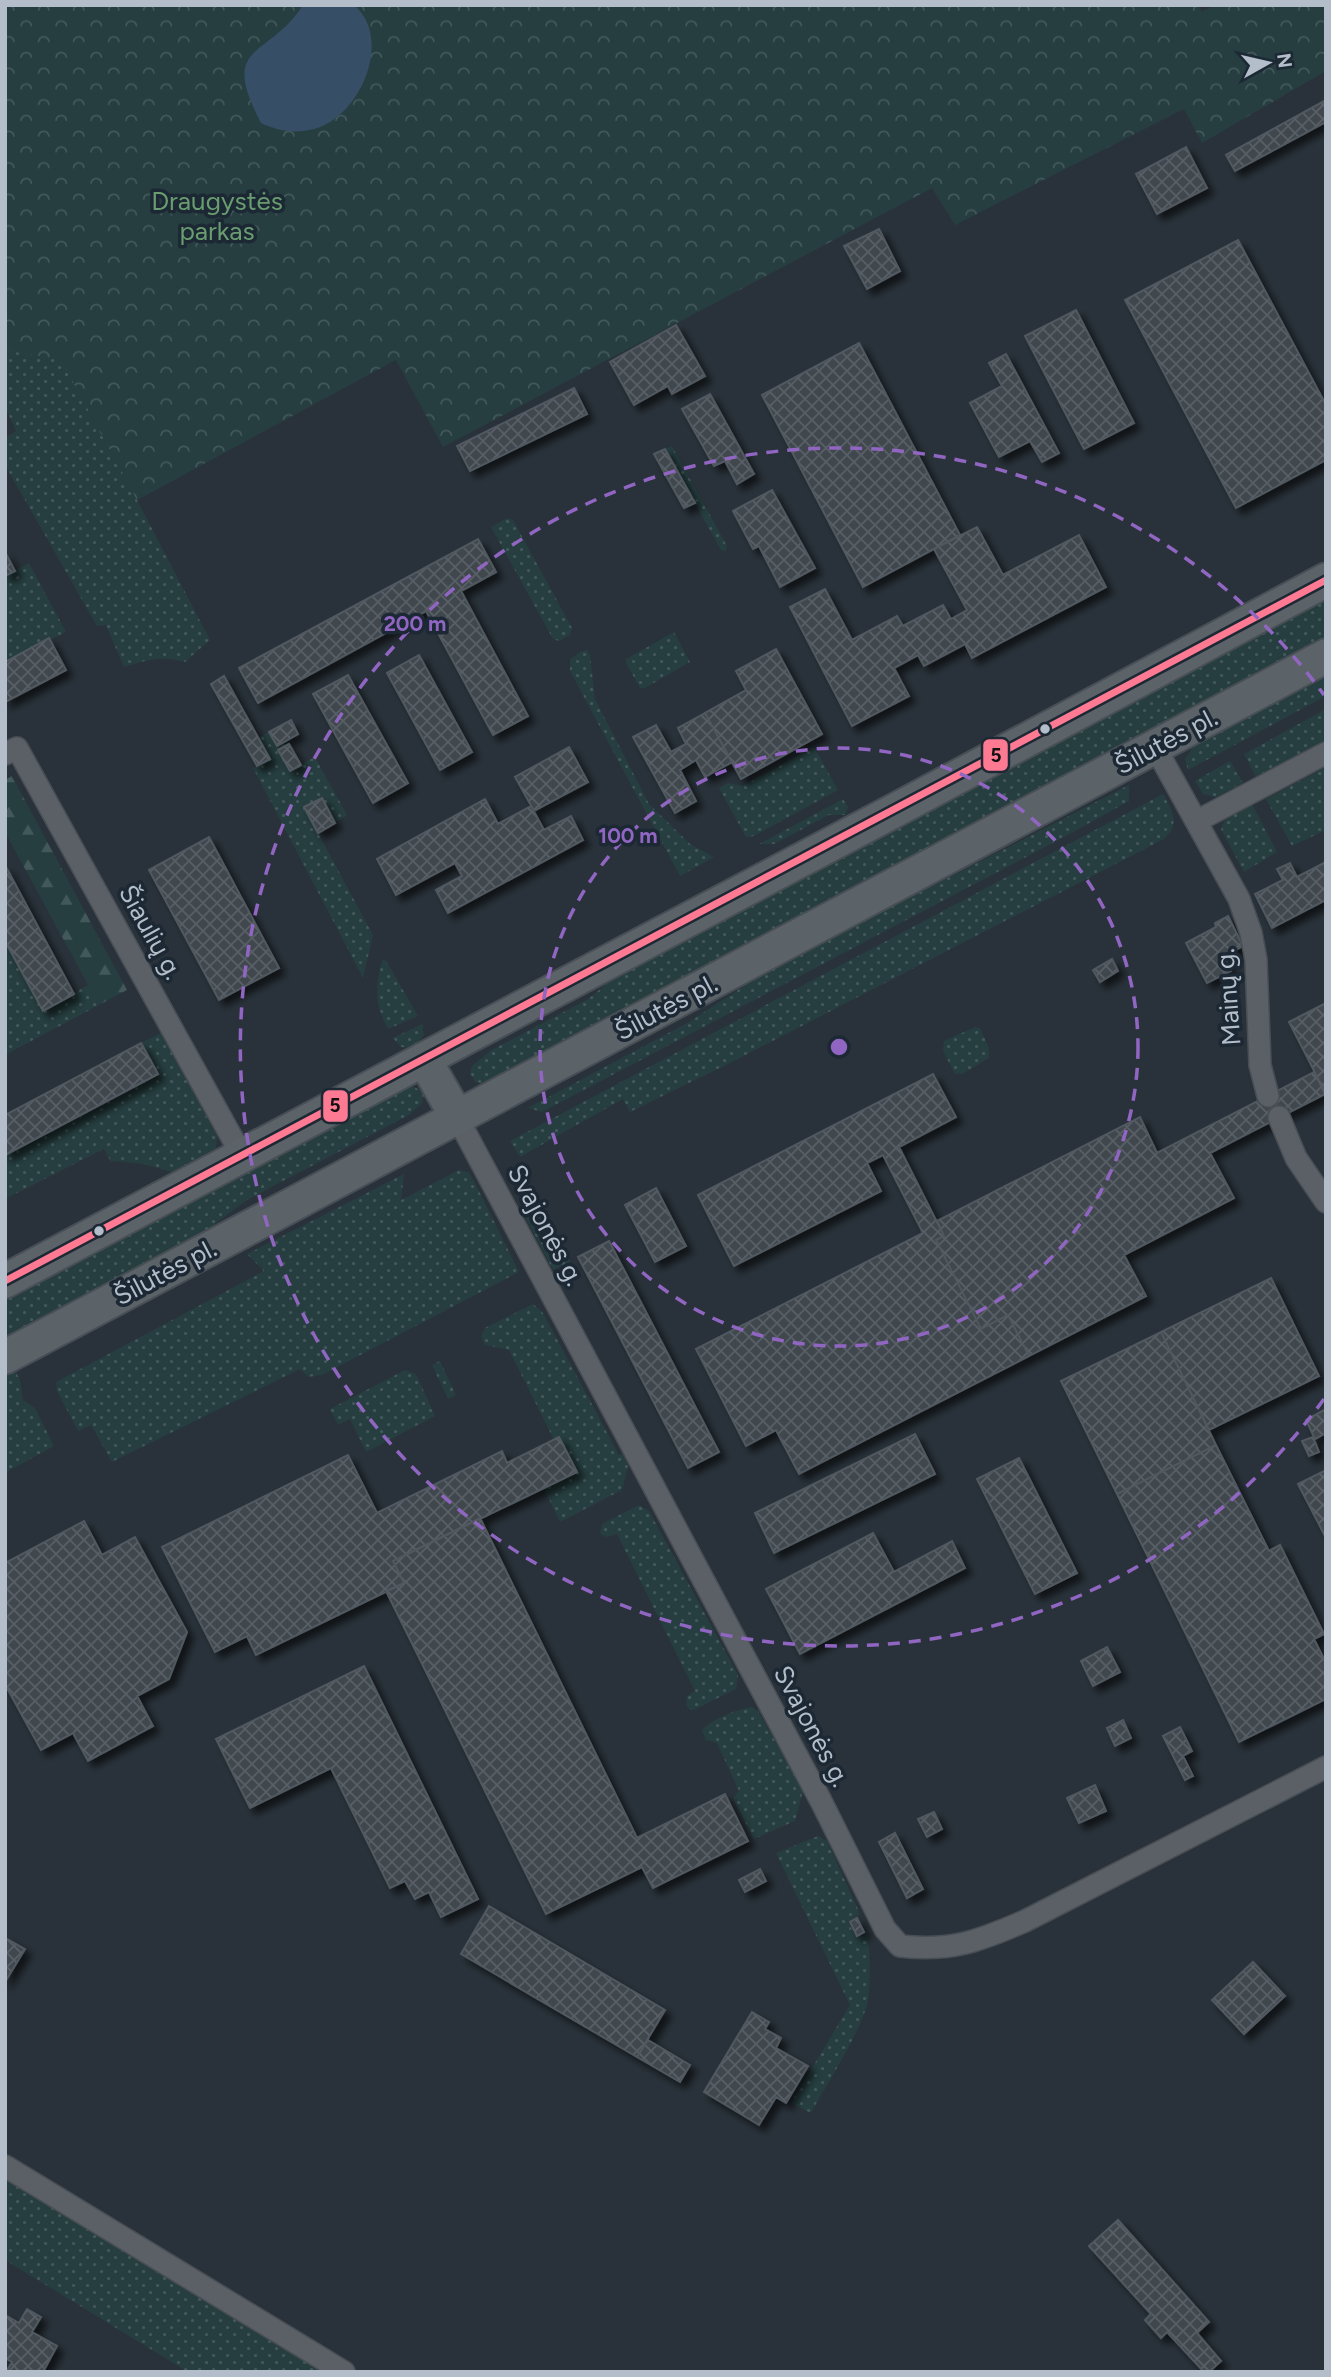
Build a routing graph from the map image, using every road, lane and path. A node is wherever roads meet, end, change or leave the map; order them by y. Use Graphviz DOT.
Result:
graph roads {
  1 [pos="1326,580"];
  2 [pos="1326,656"];
  3 [pos="1155,747"];
  4 [pos="1326,752"];
  5 [pos="5,754"];
  6 [pos="1197,821"];
  7 [pos="424,1059"];
  8 [pos="1268,1096"];
  9 [pos="457,1117"];
  10 [pos="1279,1117"];
  11 [pos="242,1154"];
  12 [pos="1326,1202"];
  13 [pos="5,1280"];
  14 [pos="5,1357"];
  15 [pos="1326,1767"];
  16 [pos="5,2166"];
  17 [pos="344,2372"];
  1 -- 7 [label="main road"];
  2 -- 3 [label="main road, Šilutės pl."];
  3 -- 6 [label="street, Mainų g."];
  3 -- 9 [label="main road, Šilutės pl."];
  4 -- 6 [label="street"];
  5 -- 11 [label="street, Šiaulių g."];
  6 -- 8 [label="street, Mainų g."];
  7 -- 9 [label="main road"];
  7 -- 11 [label="main road"];
  9 -- 14 [label="main road, Šilutės pl."];
  9 -- 15 [label="street, Svajonės g."];
  10 -- 12 [label="street"];
  11 -- 13 [label="main road"];
  16 -- 17 [label="street"];
}
